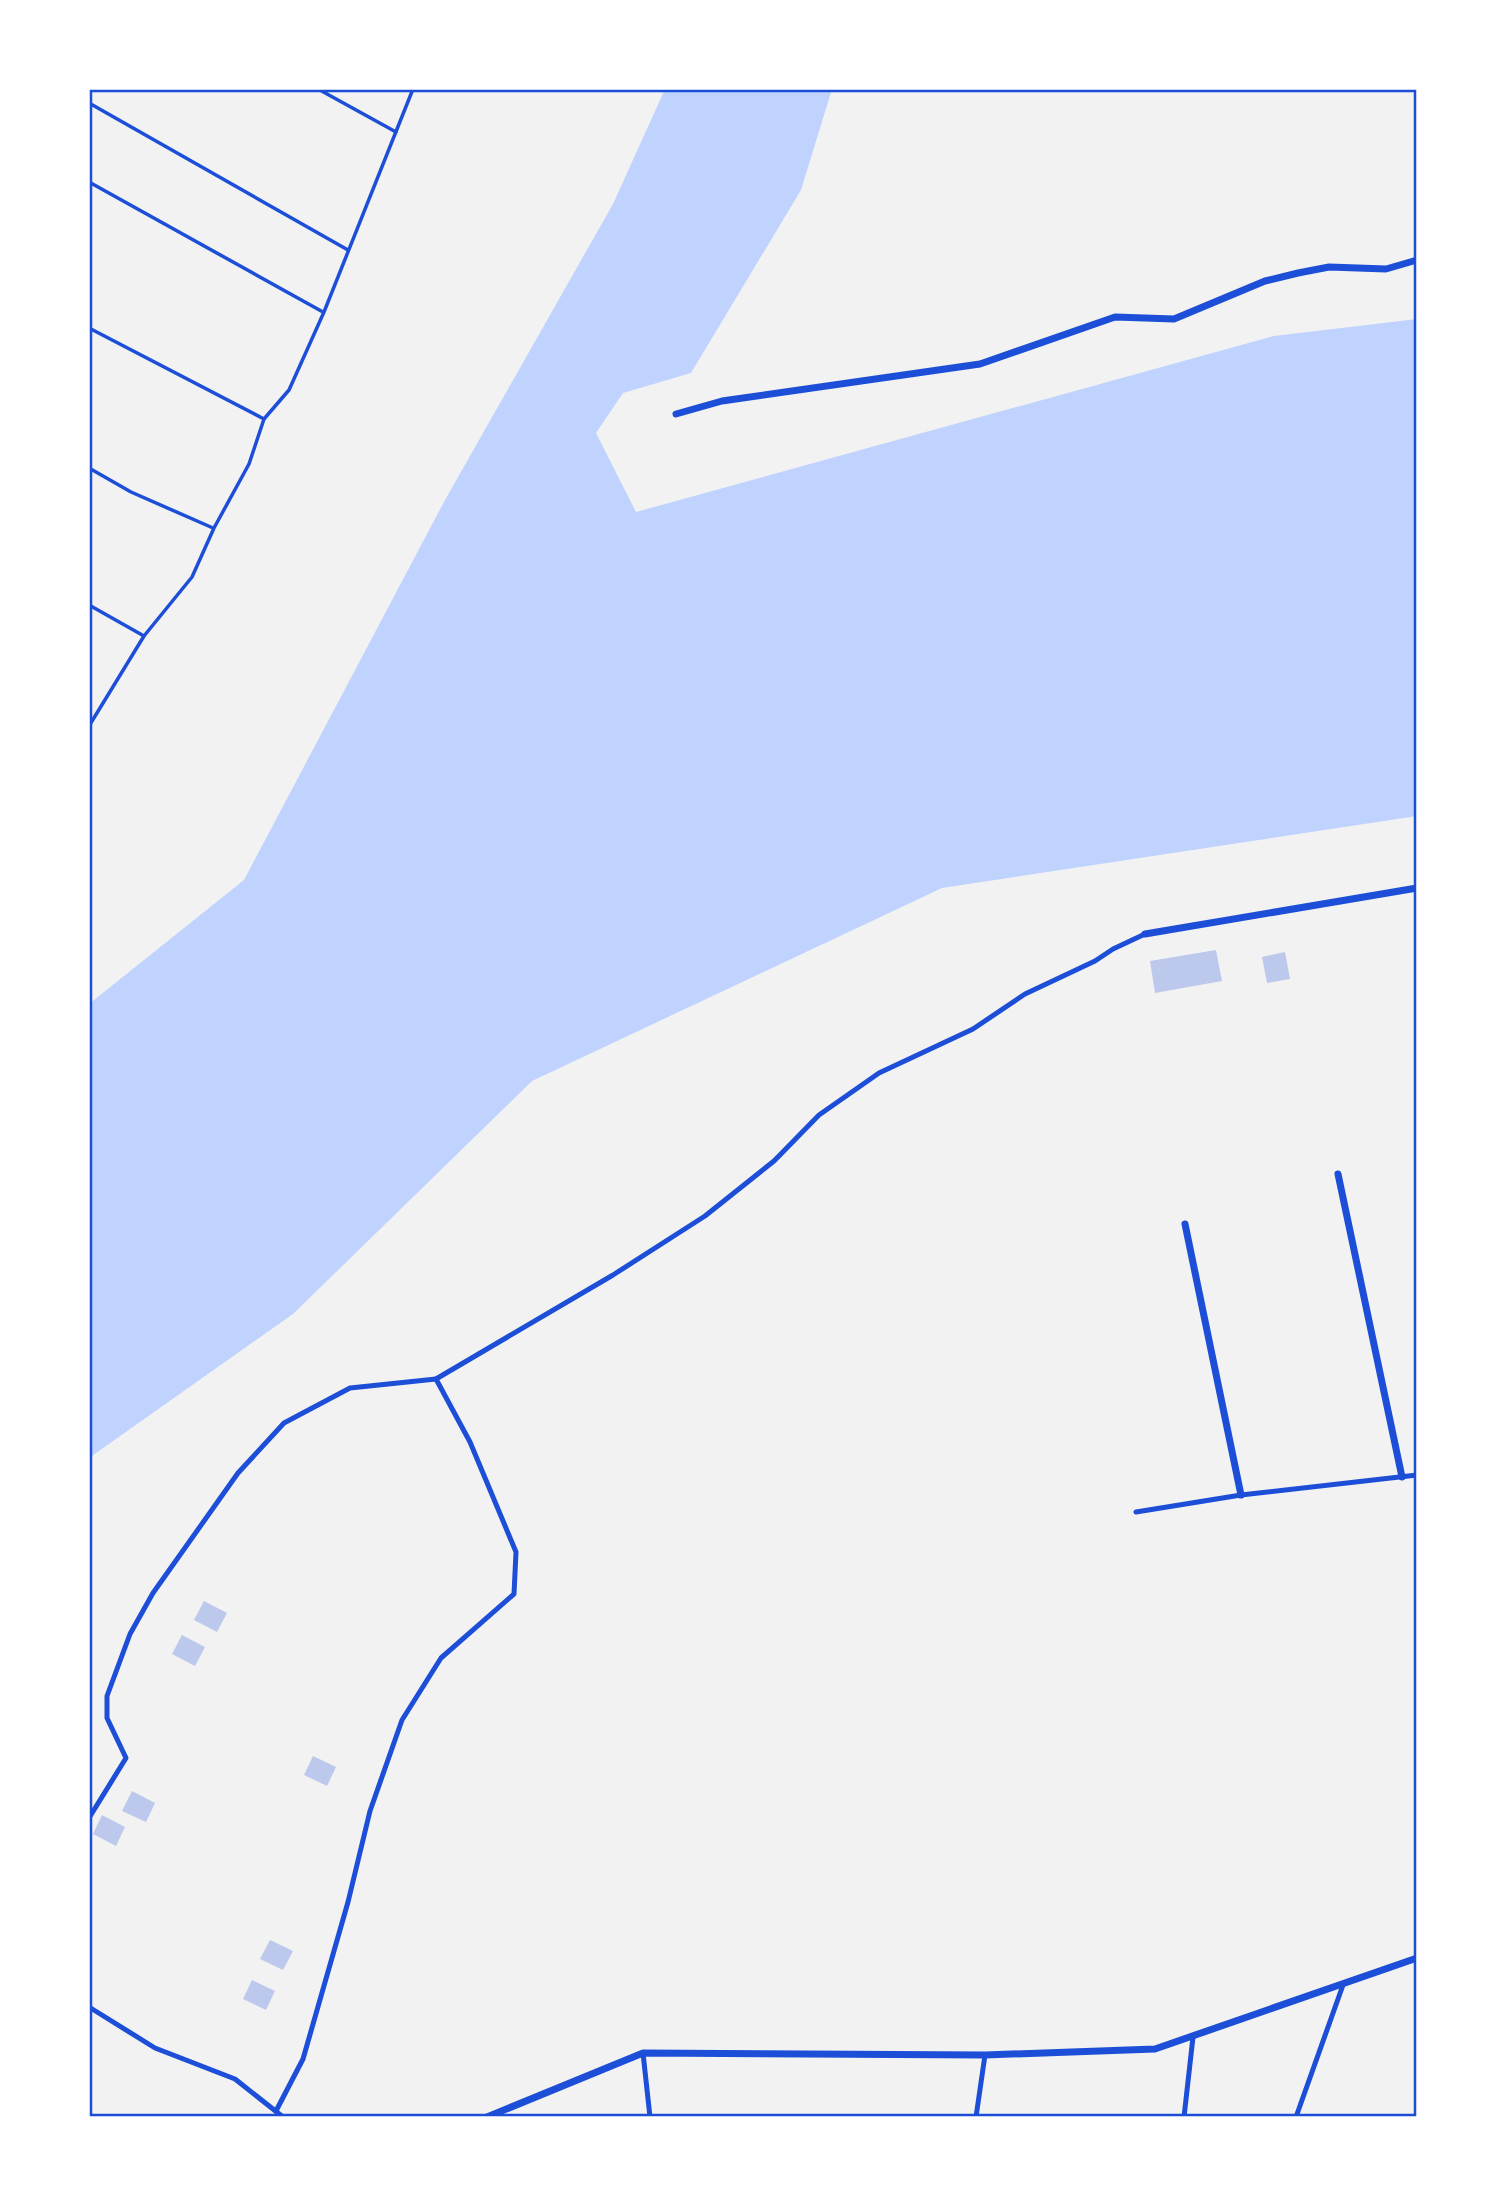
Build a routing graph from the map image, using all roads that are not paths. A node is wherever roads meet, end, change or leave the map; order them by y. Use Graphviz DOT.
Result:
graph roads {
  1 [pos="1417,260"];
  2 [pos="676,414"];
  3 [pos="1417,888"];
  4 [pos="1145,934"];
  5 [pos="1338,1174"];
  6 [pos="1185,1224"];
  7 [pos="436,1379"];
  8 [pos="1417,1475"];
  9 [pos="1402,1477"];
  10 [pos="1241,1495"];
  11 [pos="1136,1512"];
  12 [pos="89,1818"];
  13 [pos="1417,1958"];
  14 [pos="1343,1985"];
  15 [pos="89,2007"];
  16 [pos="1193,2037"];
  17 [pos="643,2053"];
  18 [pos="985,2055"];
  19 [pos="276,2111"];
  20 [pos="283,2117"];
  21 [pos="487,2117"];
  22 [pos="650,2117"];
  23 [pos="976,2117"];
  24 [pos="1184,2117"];
  25 [pos="1296,2117"];
  1 -- 2 [label="street"];
  3 -- 4 [label="street"];
  4 -- 7 [label="lane"];
  5 -- 9 [label="street"];
  6 -- 10 [label="street"];
  7 -- 12 [label="lane"];
  7 -- 19 [label="lane"];
  8 -- 9 [label="lane"];
  9 -- 10 [label="lane"];
  10 -- 11 [label="lane"];
  13 -- 14 [label="street"];
  14 -- 16 [label="street"];
  14 -- 25 [label="lane"];
  15 -- 19 [label="lane"];
  16 -- 18 [label="street"];
  16 -- 24 [label="lane"];
  17 -- 18 [label="street"];
  17 -- 21 [label="street"];
  17 -- 22 [label="lane"];
  18 -- 23 [label="lane"];
  19 -- 20 [label="lane"];
}
